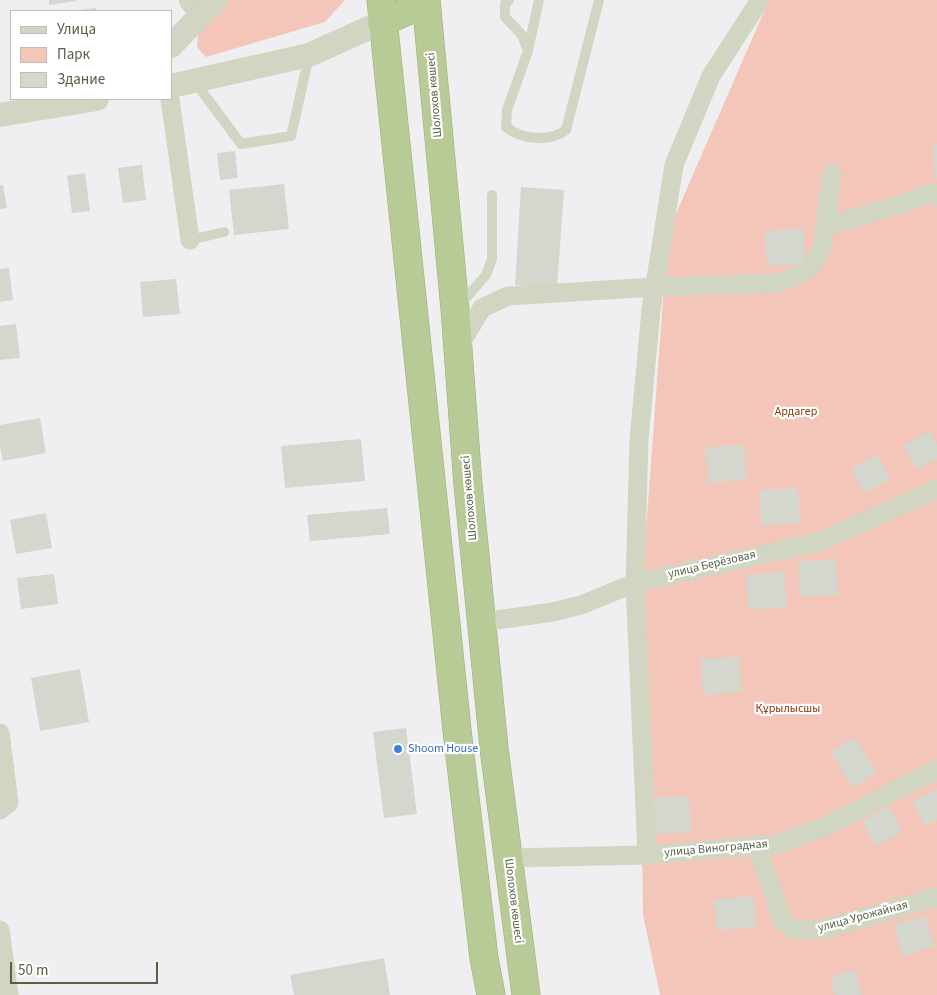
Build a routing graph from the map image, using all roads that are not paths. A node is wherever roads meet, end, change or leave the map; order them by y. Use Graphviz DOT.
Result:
graph roads {
  1 [pos="508,0"];
  2 [pos="539,0"];
  3 [pos="599,0"];
  4 [pos="760,0"];
  5 [pos="427,1"];
  6 [pos="201,6"];
  7 [pos="382,11"];
  8 [pos="172,45"];
  9 [pos="528,51"];
  10 [pos="309,56"];
  11 [pos="194,81"];
  12 [pos="172,86"];
  13 [pos="86,100"];
  14 [pos="170,100"];
  15 [pos="28,105"];
  16 [pos="0,115"];
  17 [pos="832,174"];
  18 [pos="492,195"];
  19 [pos="937,197"];
  20 [pos="824,227"];
  21 [pos="224,232"];
  22 [pos="190,240"];
  23 [pos="655,287"];
  24 [pos="455,309"];
  25 [pos="458,348"];
  26 [pos="937,488"];
  27 [pos="634,583"];
  28 [pos="482,622"];
  29 [pos="0,733"];
  30 [pos="937,769"];
  31 [pos="0,810"];
  32 [pos="756,844"];
  33 [pos="647,855"];
  34 [pos="508,858"];
  35 [pos="937,897"];
  36 [pos="0,930"];
  37 [pos="9,995"];
  38 [pos="491,995"];
  39 [pos="526,995"];
  1 -- 9 [label="lane"];
  2 -- 9 [label="lane"];
  3 -- 9 [label="lane"];
  4 -- 23 [label="street"];
  5 -- 7 [label="highway"];
  5 -- 24 [label="highway, Шолохов көшесі"];
  6 -- 8 [label="street"];
  7 -- 10 [label="street"];
  7 -- 38 [label="highway"];
  10 -- 11 [label="street"];
  10 -- 11 [label="lane"];
  11 -- 12 [label="street"];
  13 -- 15 [label="street"];
  14 -- 22 [label="street"];
  15 -- 16 [label="street"];
  17 -- 20 [label="street"];
  18 -- 24 [label="lane"];
  19 -- 20 [label="street"];
  20 -- 23 [label="street"];
  21 -- 22 [label="lane"];
  23 -- 25 [label="street"];
  23 -- 27 [label="street"];
  24 -- 25 [label="highway, Шолохов көшесі"];
  25 -- 28 [label="highway, Шолохов көшесі"];
  26 -- 27 [label="street, улица Берёзовая"];
  27 -- 28 [label="street, улица Берёзовая"];
  27 -- 33 [label="street"];
  28 -- 34 [label="highway, Шолохов көшесі"];
  29 -- 31 [label="street"];
  30 -- 32 [label="street, улица Виноградная"];
  32 -- 33 [label="street, улица Виноградная"];
  32 -- 35 [label="street, улица Урожайная"];
  33 -- 34 [label="street, улица Виноградная"];
  34 -- 39 [label="highway, Шолохов көшесі"];
  36 -- 37 [label="street"];
}
